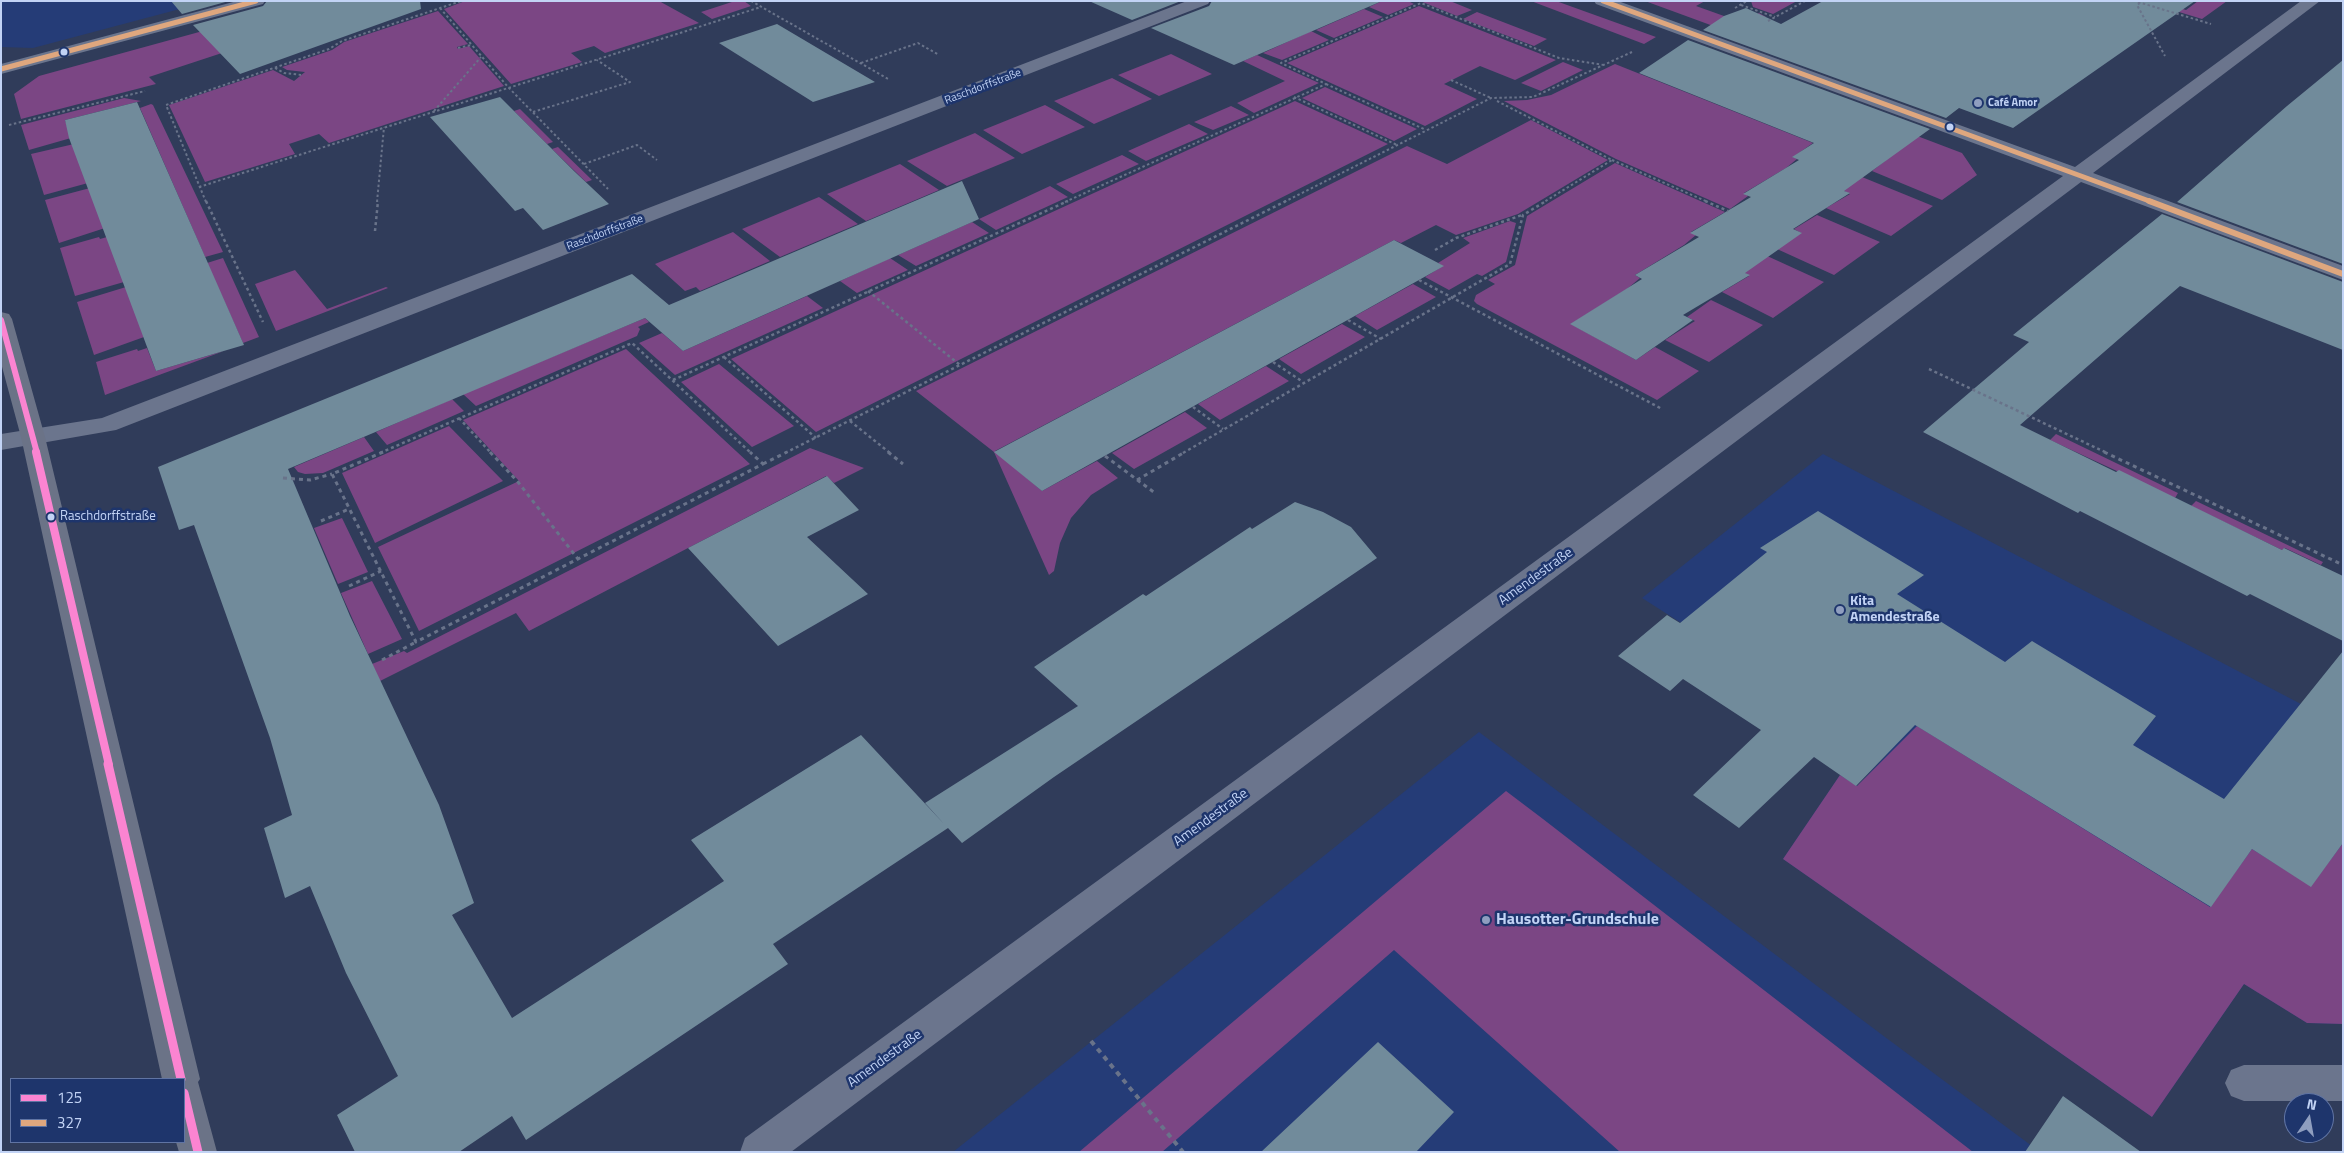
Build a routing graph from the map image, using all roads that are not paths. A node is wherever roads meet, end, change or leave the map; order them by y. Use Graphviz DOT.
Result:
graph roads {
  1 [pos="257,1"];
  2 [pos="1202,1"];
  3 [pos="1602,1"];
  4 [pos="2312,1"];
  5 [pos="1,69"];
  6 [pos="2079,174"];
  7 [pos="2343,274"];
  8 [pos="1,319"];
  9 [pos="33,437"];
  10 [pos="1,442"];
  11 [pos="181,1078"];
  12 [pos="2343,1083"];
  13 [pos="2244,1084"];
  14 [pos="185,1096"];
  15 [pos="198,1152"];
  16 [pos="759,1152"];
  1 -- 5 [label="street"];
  2 -- 9 [label="street, Raschdorffstraße"];
  3 -- 6 [label="street"];
  4 -- 6 [label="street, Amendestraße"];
  6 -- 7 [label="street"];
  6 -- 16 [label="street, Amendestraße"];
  8 -- 9 [label="street"];
  9 -- 10 [label="street, Raschdorffstraße"];
  9 -- 11 [label="street"];
  12 -- 13 [label="street"];
  14 -- 15 [label="street"];
}
